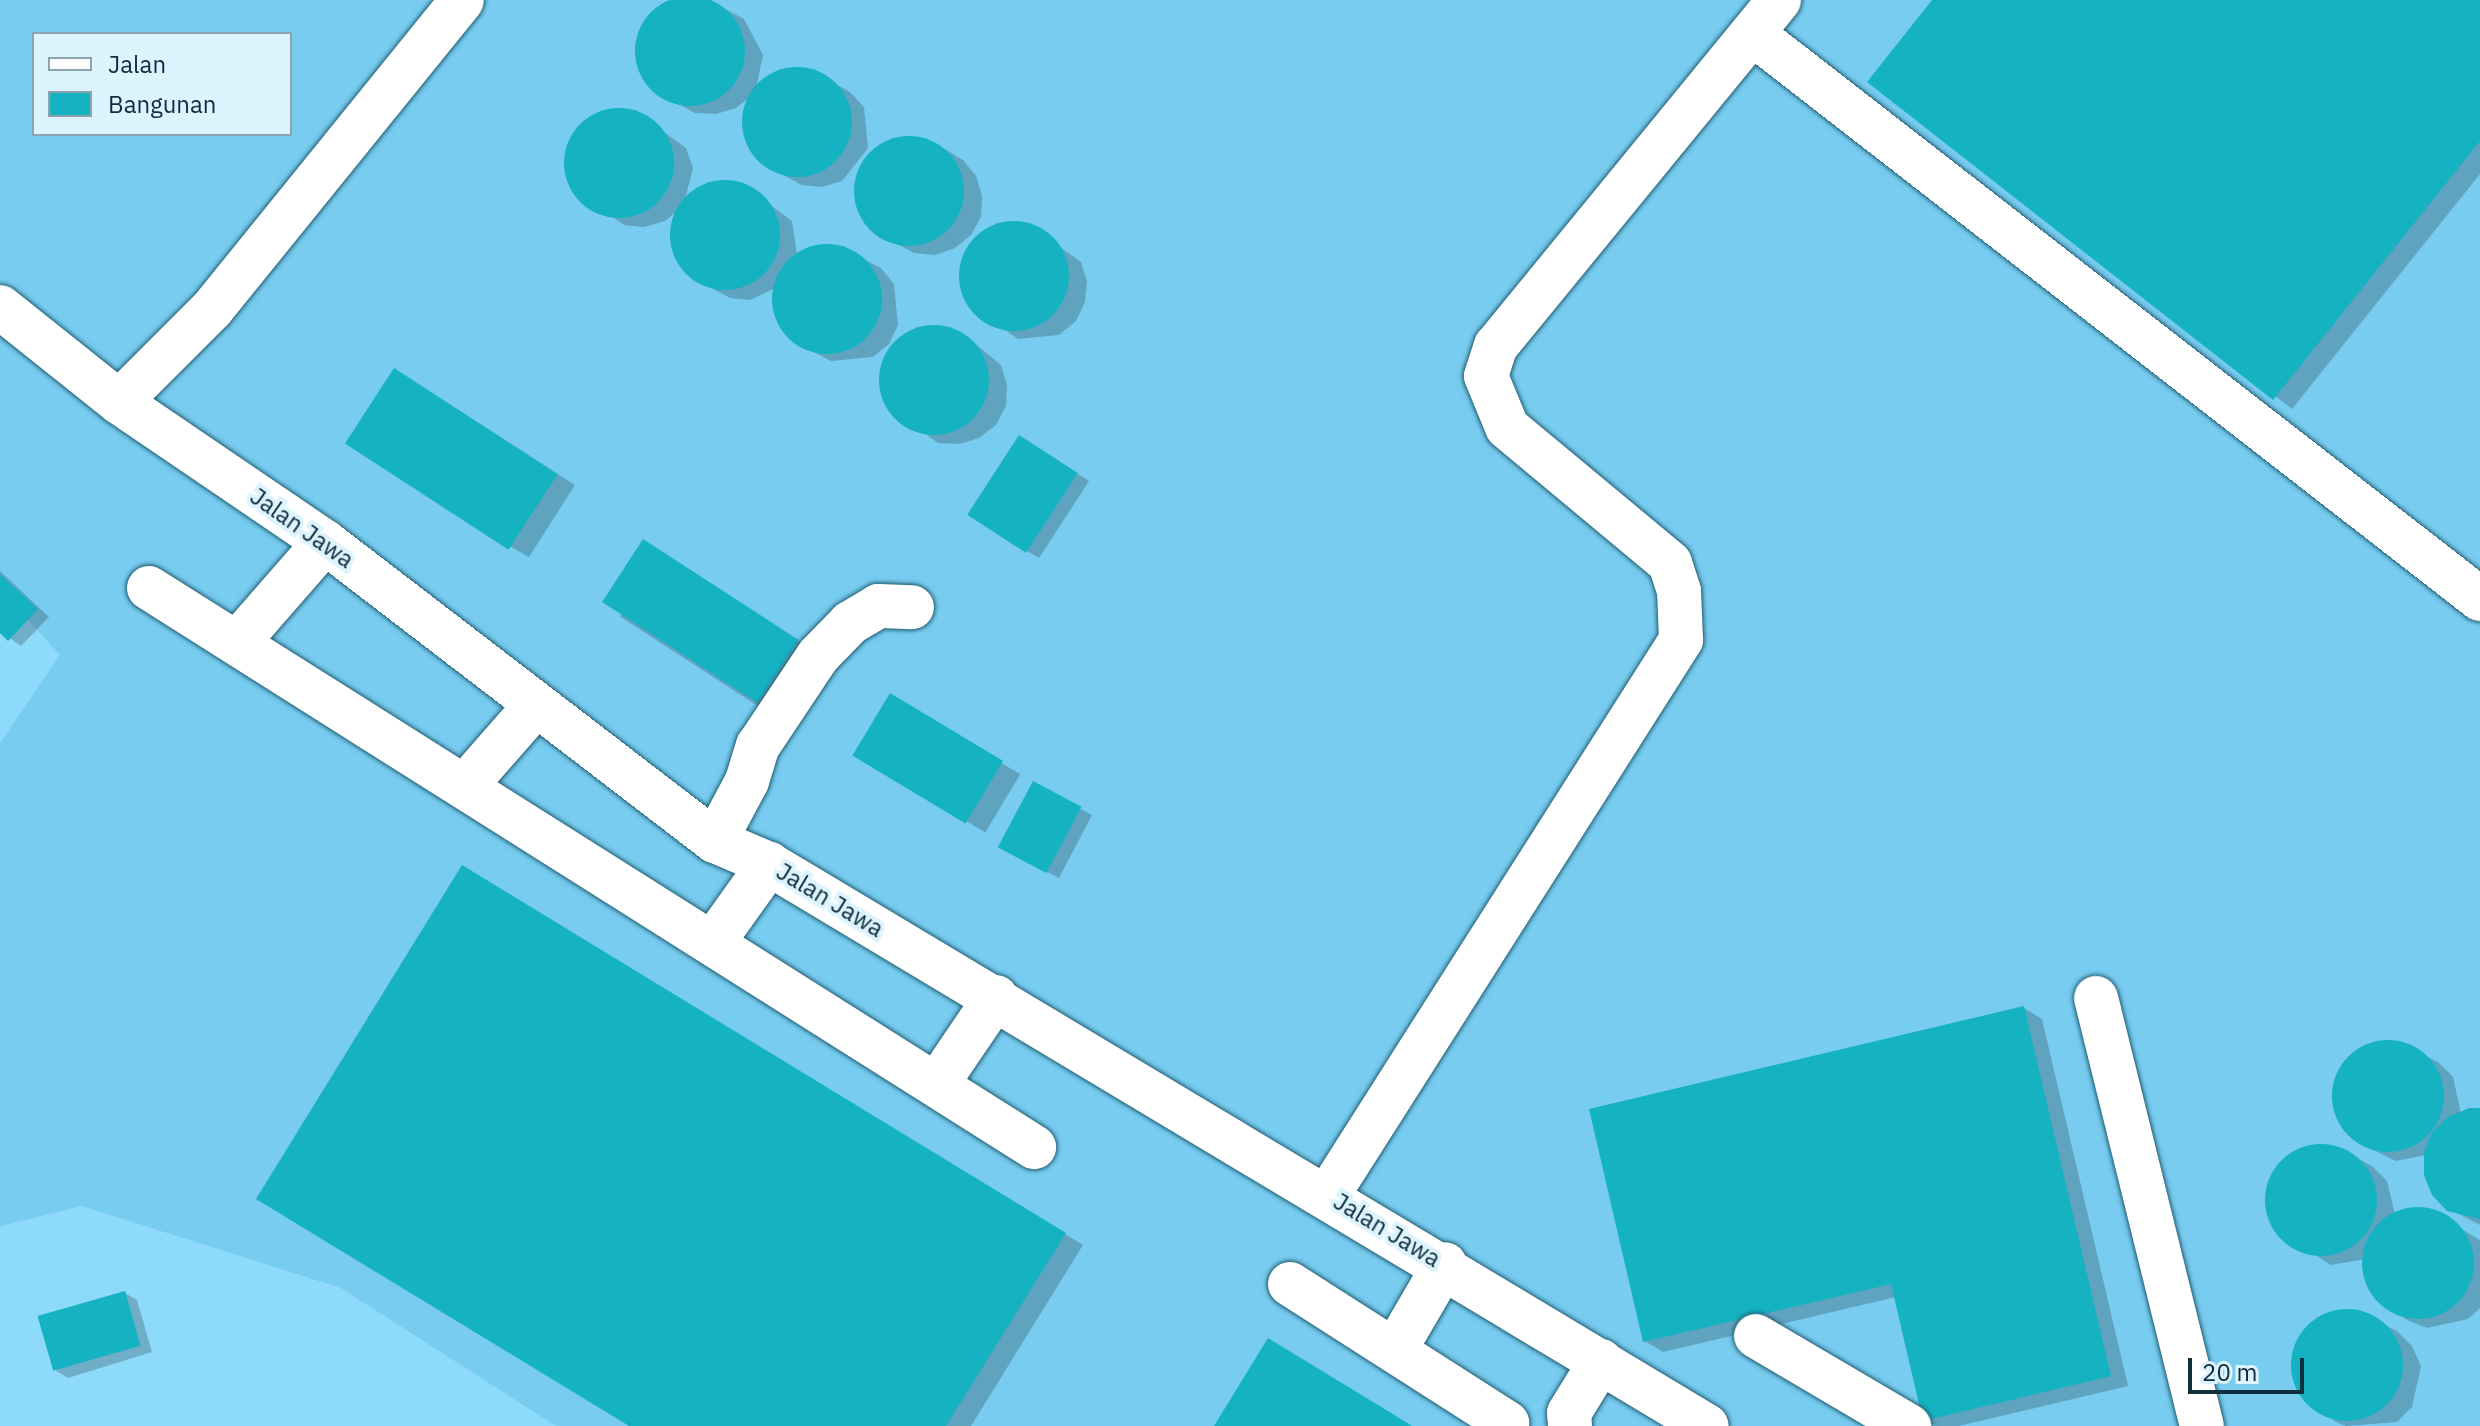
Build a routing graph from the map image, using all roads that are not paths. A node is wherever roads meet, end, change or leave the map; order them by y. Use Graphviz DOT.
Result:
graph roads {
  1 [pos="462,0"];
  2 [pos="1779,0"];
  3 [pos="1753,34"];
  4 [pos="0,307"];
  5 [pos="119,402"];
  6 [pos="325,542"];
  7 [pos="149,588"];
  8 [pos="2480,599"];
  9 [pos="912,607"];
  10 [pos="237,643"];
  11 [pos="535,706"];
  12 [pos="465,786"];
  13 [pos="715,841"];
  14 [pos="769,864"];
  15 [pos="714,941"];
  16 [pos="996,997"];
  17 [pos="2096,998"];
  18 [pos="937,1084"];
  19 [pos="1034,1147"];
  20 [pos="1328,1195"];
  21 [pos="1445,1264"];
  22 [pos="1290,1284"];
  23 [pos="1756,1336"];
  24 [pos="1396,1348"];
  25 [pos="1601,1361"];
  26 [pos="1507,1423"];
  27 [pos="1570,1426"];
  28 [pos="1707,1426"];
  29 [pos="1909,1426"];
  30 [pos="2202,1426"];
  1 -- 5 [label="street"];
  2 -- 3 [label="street"];
  3 -- 8 [label="street"];
  3 -- 20 [label="street"];
  4 -- 5 [label="street, Jalan Jawa"];
  5 -- 6 [label="street, Jalan Jawa"];
  6 -- 10 [label="street"];
  6 -- 11 [label="street, Jalan Jawa"];
  7 -- 10 [label="street"];
  9 -- 13 [label="street"];
  10 -- 12 [label="street"];
  11 -- 12 [label="street"];
  11 -- 13 [label="street, Jalan Jawa"];
  12 -- 15 [label="street"];
  13 -- 14 [label="street, Jalan Jawa"];
  14 -- 15 [label="street"];
  14 -- 16 [label="street, Jalan Jawa"];
  15 -- 18 [label="street"];
  16 -- 18 [label="street"];
  16 -- 20 [label="street, Jalan Jawa"];
  17 -- 30 [label="street"];
  18 -- 19 [label="street"];
  20 -- 21 [label="street, Jalan Jawa"];
  21 -- 24 [label="street"];
  21 -- 25 [label="street, Jalan Jawa"];
  22 -- 24 [label="street"];
  23 -- 29 [label="street"];
  24 -- 26 [label="street"];
  25 -- 27 [label="street"];
  25 -- 28 [label="street, Jalan Jawa"];
}
